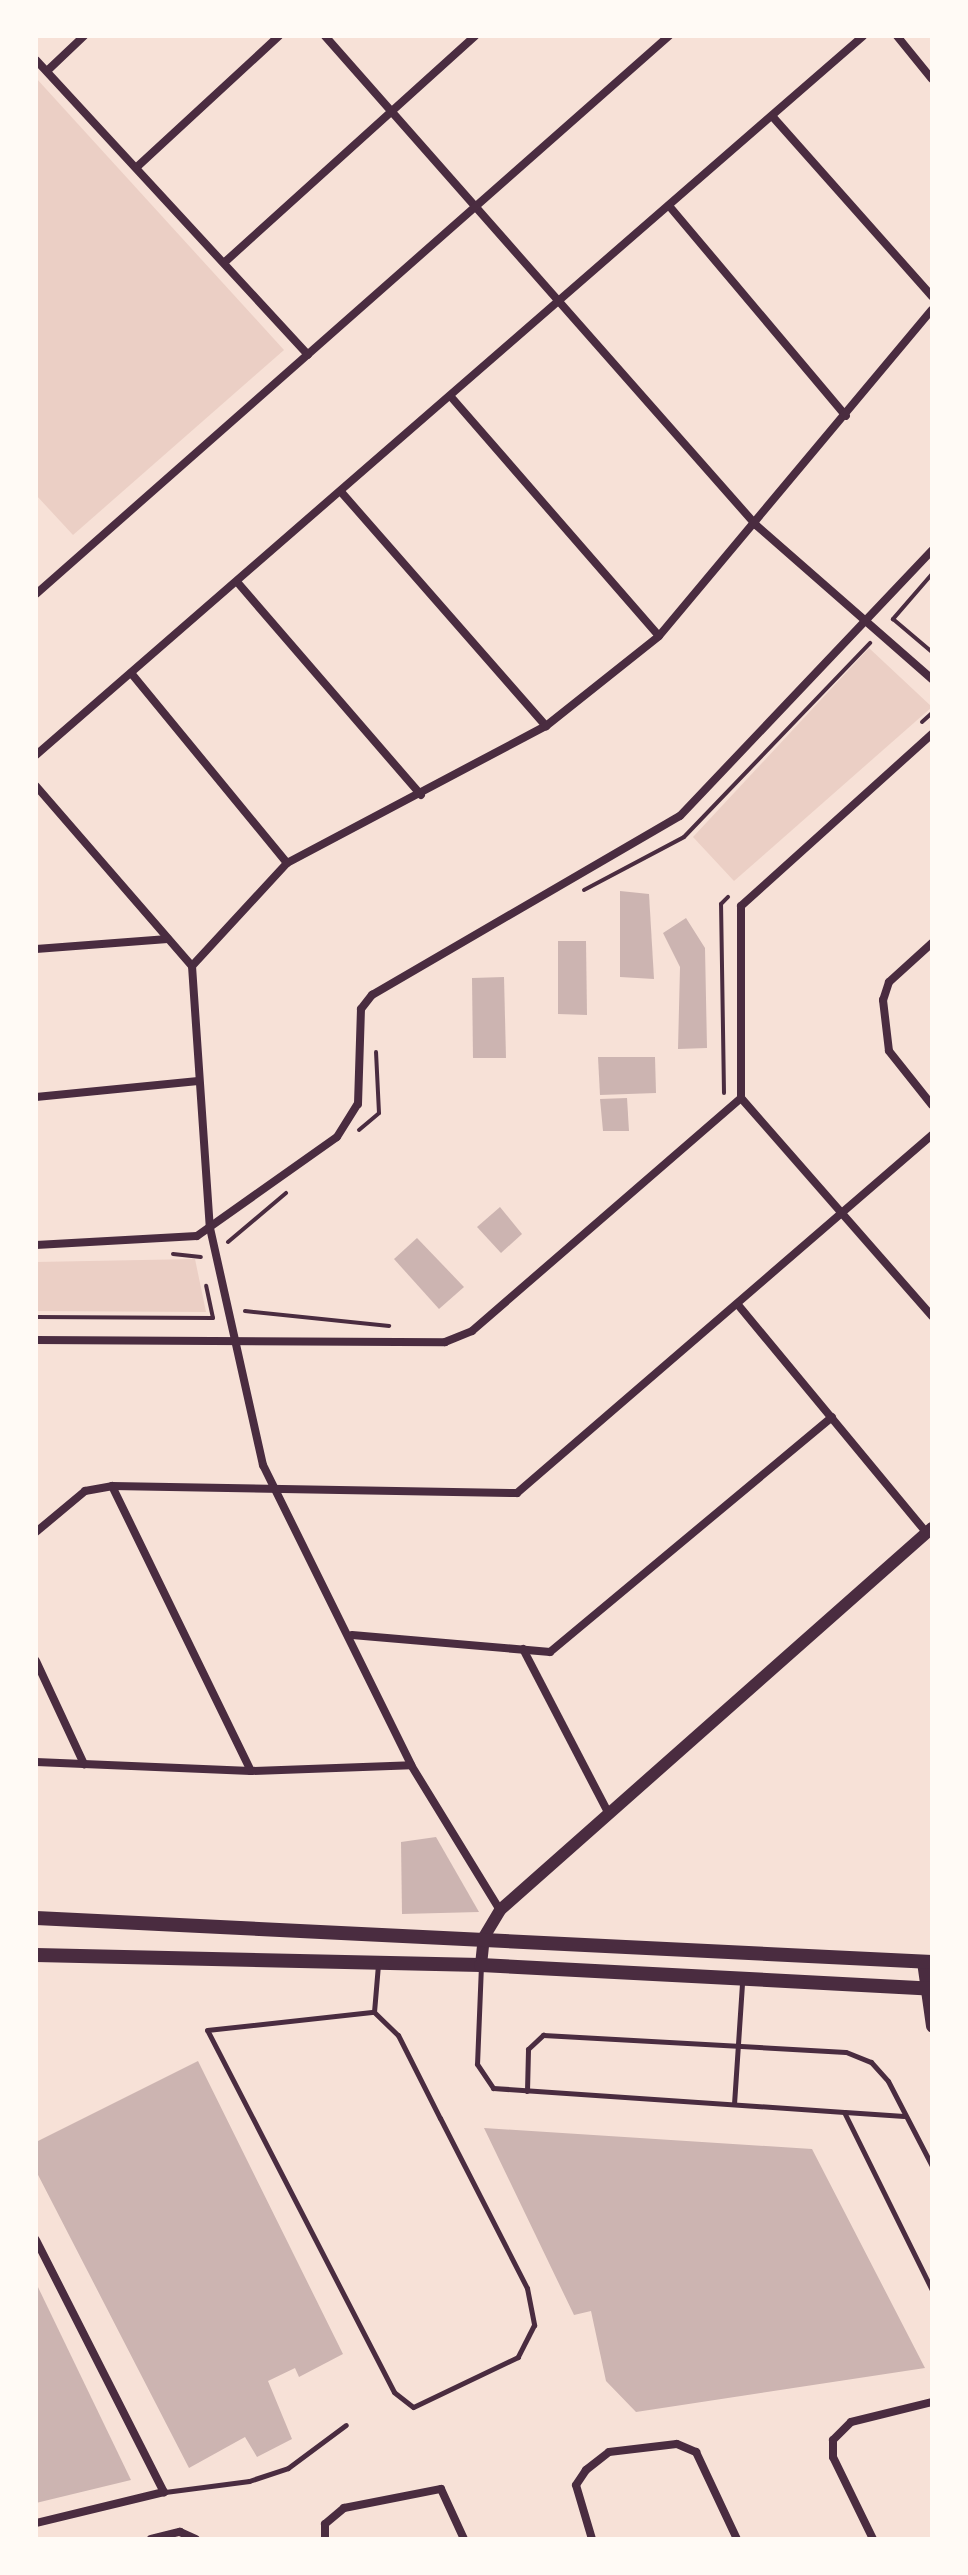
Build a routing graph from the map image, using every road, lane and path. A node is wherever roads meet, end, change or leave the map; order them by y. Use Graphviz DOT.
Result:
graph roads {
  1 [pos="84,36"];
  2 [pos="279,36"];
  3 [pos="325,36"];
  4 [pos="475,36"];
  5 [pos="669,36"];
  6 [pos="863,36"];
  7 [pos="897,36"];
  8 [pos="36,60"];
  9 [pos="47,71"];
  10 [pos="932,79"];
  11 [pos="392,109"];
  12 [pos="772,116"];
  13 [pos="138,166"];
  14 [pos="477,203"];
  15 [pos="670,207"];
  16 [pos="226,261"];
  17 [pos="932,296"];
  18 [pos="559,303"];
  19 [pos="932,310"];
  20 [pos="308,355"];
  21 [pos="452,398"];
  22 [pos="846,416"];
  23 [pos="342,493"];
  24 [pos="756,525"];
  25 [pos="932,550"];
  26 [pos="932,574"];
  27 [pos="238,583"];
  28 [pos="36,594"];
  29 [pos="868,623"];
  30 [pos="659,636"];
  31 [pos="869,642"];
  32 [pos="932,652"];
  33 [pos="131,673"];
  34 [pos="932,679"];
  35 [pos="932,713"];
  36 [pos="546,726"];
  37 [pos="909,734"];
  38 [pos="932,734"];
  39 [pos="36,755"];
  40 [pos="36,786"];
  41 [pos="421,795"];
  42 [pos="287,863"];
  43 [pos="733,893"];
  44 [pos="576,895"];
  45 [pos="168,939"];
  46 [pos="932,943"];
  47 [pos="36,949"];
  48 [pos="192,966"];
  49 [pos="375,1035"];
  50 [pos="198,1081"];
  51 [pos="36,1097"];
  52 [pos="741,1098"];
  53 [pos="712,1104"];
  54 [pos="932,1105"];
  55 [pos="356,1133"];
  56 [pos="932,1135"];
  57 [pos="297,1184"];
  58 [pos="841,1214"];
  59 [pos="210,1228"];
  60 [pos="36,1245"];
  61 [pos="155,1254"];
  62 [pos="230,1258"];
  63 [pos="202,1266"];
  64 [pos="205,1279"];
  65 [pos="242,1301"];
  66 [pos="739,1306"];
  67 [pos="932,1316"];
  68 [pos="36,1317"];
  69 [pos="394,1326"];
  70 [pos="231,1337"];
  71 [pos="36,1340"];
  72 [pos="832,1417"];
  73 [pos="112,1486"];
  74 [pos="277,1491"];
  75 [pos="929,1530"];
  76 [pos="36,1532"];
  77 [pos="352,1635"];
  78 [pos="523,1649"];
  79 [pos="36,1661"];
  80 [pos="36,1762"];
  81 [pos="84,1764"];
  82 [pos="411,1765"];
  83 [pos="251,1771"];
  84 [pos="608,1812"];
  85 [pos="500,1910"];
  86 [pos="36,1918"];
  87 [pos="484,1937"];
  88 [pos="36,1955"];
  89 [pos="928,1962"];
  90 [pos="378,1963"];
  91 [pos="481,1965"];
  92 [pos="742,1983"];
  93 [pos="928,1989"];
  94 [pos="374,2012"];
  95 [pos="932,2026"];
  96 [pos="737,2047"];
  97 [pos="527,2091"];
  98 [pos="734,2104"];
  99 [pos="844,2112"];
  100 [pos="904,2116"];
  101 [pos="932,2166"];
  102 [pos="36,2240"];
  103 [pos="932,2290"];
  104 [pos="932,2402"];
  105 [pos="346,2425"];
  106 [pos="164,2492"];
  107 [pos="36,2523"];
  108 [pos="151,2539"];
  109 [pos="196,2539"];
  110 [pos="325,2539"];
  111 [pos="464,2539"];
  112 [pos="592,2539"];
  113 [pos="737,2539"];
  114 [pos="873,2539"];
  1 -- 9 [label="street"];
  2 -- 13 [label="street"];
  3 -- 11 [label="street"];
  4 -- 11 [label="street"];
  5 -- 14 [label="street"];
  6 -- 12 [label="street"];
  7 -- 10 [label="street"];
  8 -- 9 [label="street"];
  9 -- 13 [label="street"];
  11 -- 14 [label="street"];
  11 -- 16 [label="street"];
  12 -- 15 [label="street"];
  12 -- 17 [label="street"];
  13 -- 16 [label="street"];
  14 -- 18 [label="street"];
  14 -- 20 [label="street"];
  15 -- 18 [label="street"];
  15 -- 22 [label="street"];
  16 -- 20 [label="street"];
  18 -- 21 [label="street"];
  18 -- 24 [label="street"];
  19 -- 22 [label="street"];
  20 -- 28 [label="street"];
  21 -- 23 [label="street"];
  21 -- 30 [label="street"];
  22 -- 24 [label="street"];
  23 -- 27 [label="street"];
  23 -- 36 [label="street"];
  24 -- 29 [label="street"];
  24 -- 30 [label="street"];
  25 -- 29 [label="street"];
  26 -- 32 [label="path"];
  27 -- 33 [label="street"];
  27 -- 41 [label="street"];
  29 -- 34 [label="street"];
  29 -- 59 [label="street"];
  30 -- 36 [label="street"];
  31 -- 44 [label="path"];
  33 -- 39 [label="street"];
  33 -- 42 [label="street"];
  35 -- 37 [label="path"];
  36 -- 41 [label="street"];
  38 -- 52 [label="street"];
  40 -- 45 [label="street"];
  41 -- 42 [label="street"];
  42 -- 48 [label="street"];
  43 -- 53 [label="path"];
  45 -- 47 [label="street"];
  45 -- 48 [label="street"];
  46 -- 54 [label="street"];
  48 -- 50 [label="street"];
  49 -- 55 [label="path"];
  50 -- 51 [label="street"];
  50 -- 59 [label="street"];
  52 -- 58 [label="street"];
  52 -- 70 [label="street"];
  56 -- 58 [label="street"];
  57 -- 62 [label="path"];
  58 -- 66 [label="street"];
  58 -- 67 [label="street"];
  59 -- 60 [label="street"];
  59 -- 70 [label="street"];
  61 -- 63 [label="path"];
  64 -- 68 [label="path"];
  65 -- 69 [label="path"];
  66 -- 72 [label="street"];
  66 -- 74 [label="street"];
  70 -- 71 [label="street"];
  70 -- 74 [label="street"];
  72 -- 75 [label="street"];
  72 -- 78 [label="street"];
  73 -- 74 [label="street"];
  73 -- 76 [label="street"];
  73 -- 83 [label="street"];
  74 -- 77 [label="street"];
  75 -- 84 [label="street"];
  77 -- 78 [label="street"];
  77 -- 82 [label="street"];
  78 -- 84 [label="street"];
  79 -- 81 [label="street"];
  80 -- 81 [label="street"];
  81 -- 83 [label="street"];
  82 -- 83 [label="street"];
  82 -- 85 [label="street"];
  84 -- 85 [label="street"];
  85 -- 87 [label="street"];
  86 -- 87 [label="main road"];
  87 -- 89 [label="main road"];
  87 -- 91 [label="street"];
  88 -- 90 [label="main road"];
  89 -- 93 [label="street"];
  90 -- 91 [label="main road"];
  90 -- 94 [label="lane"];
  91 -- 92 [label="main road"];
  91 -- 97 [label="lane"];
  92 -- 93 [label="main road"];
  92 -- 96 [label="lane"];
  93 -- 95 [label="street"];
  94 -- 94 [label="lane"];
  96 -- 97 [label="lane"];
  96 -- 98 [label="lane"];
  96 -- 100 [label="lane"];
  97 -- 98 [label="lane"];
  98 -- 99 [label="lane"];
  99 -- 100 [label="lane"];
  99 -- 103 [label="lane"];
  100 -- 101 [label="lane"];
  102 -- 106 [label="street"];
  104 -- 114 [label="street"];
  105 -- 106 [label="lane"];
  106 -- 107 [label="street"];
  108 -- 109 [label="street"];
  110 -- 111 [label="street"];
  112 -- 113 [label="street"];
}
